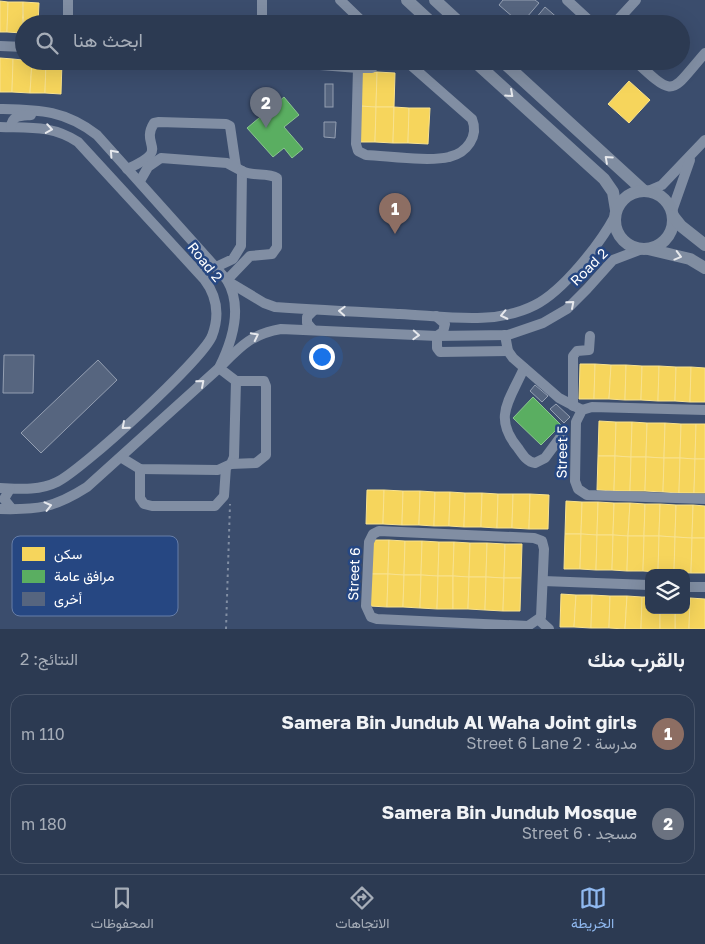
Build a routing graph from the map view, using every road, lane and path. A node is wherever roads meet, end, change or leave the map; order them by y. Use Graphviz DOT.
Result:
graph roads {
  1 [pos="68,0"];
  2 [pos="262,0"];
  3 [pos="340,0"];
  4 [pos="407,0"];
  5 [pos="415,0"];
  6 [pos="567,0"];
  7 [pos="636,0"];
  8 [pos="437,1"];
  9 [pos="68,15"];
  10 [pos="262,15"];
  11 [pos="356,15"];
  12 [pos="423,15"];
  13 [pos="452,15"];
  14 [pos="584,15"];
  15 [pos="622,15"];
  16 [pos="0,46"];
  17 [pos="15,47"];
  18 [pos="705,54"];
  19 [pos="358,70"];
  20 [pos="416,70"];
  21 [pos="484,70"];
  22 [pos="512,70"];
  23 [pos="644,70"];
  24 [pos="0,109"];
  25 [pos="45,110"];
  26 [pos="5,127"];
  27 [pos="705,140"];
  28 [pos="157,155"];
  29 [pos="692,155"];
  30 [pos="127,169"];
  31 [pos="239,169"];
  32 [pos="140,181"];
  33 [pos="646,191"];
  34 [pos="164,207"];
  35 [pos="615,213"];
  36 [pos="672,214"];
  37 [pos="150,218"];
  38 [pos="194,240"];
  39 [pos="705,245"];
  40 [pos="241,246"];
  41 [pos="645,249"];
  42 [pos="179,251"];
  43 [pos="250,256"];
  44 [pos="216,267"];
  45 [pos="705,268"];
  46 [pos="228,281"];
  47 [pos="314,310"];
  48 [pos="436,316"];
  49 [pos="313,330"];
  50 [pos="505,335"];
  51 [pos="437,336"];
  52 [pos="590,336"];
  53 [pos="508,351"];
  54 [pos="219,368"];
  55 [pos="524,368"];
  56 [pos="236,381"];
  57 [pos="172,383"];
  58 [pos="185,397"];
  59 [pos="577,408"];
  60 [pos="705,410"];
  61 [pos="140,413"];
  62 [pos="152,428"];
  63 [pos="562,435"];
  64 [pos="122,458"];
  65 [pos="228,465"];
  66 [pos="140,470"];
  67 [pos="5,489"];
  68 [pos="224,496"];
  69 [pos="705,499"];
  70 [pos="0,509"];
  71 [pos="12,509"];
  72 [pos="544,582"];
  73 [pos="645,585"];
  74 [pos="690,587"];
  75 [pos="705,587"];
  76 [pos="539,620"];
  77 [pos="226,629"];
  78 [pos="549,629"];
  1 -- 9 [label="street"];
  2 -- 10 [label="street"];
  3 -- 11 [label="street"];
  4 -- 12 [label="main road"];
  5 -- 8 [label="main road"];
  6 -- 14 [label="street"];
  7 -- 15 [label="street"];
  8 -- 13 [label="main road"];
  16 -- 17 [label="street"];
  18 -- 23 [label="street"];
  19 -- 20 [label="street"];
  21 -- 35 [label="main road, one-way"];
  33 -- 22 [label="main road, one-way"];
  24 -- 25 [label="street, Road 2"];
  25 -- 26 [label="street"];
  30 -- 25 [label="street, Road 2, one-way"];
  26 -- 37 [label="street, Road 2, one-way"];
  27 -- 29 [label="street"];
  28 -- 30 [label="street"];
  28 -- 31 [label="street"];
  28 -- 31 [label="street"];
  28 -- 32 [label="street"];
  29 -- 33 [label="street"];
  29 -- 36 [label="street"];
  30 -- 32 [label="street, Road 2"];
  31 -- 40 [label="street"];
  31 -- 43 [label="street"];
  32 -- 34 [label="street, Road 2"];
  33 -- 35 [label="main road"];
  33 -- 36 [label="main road"];
  34 -- 37 [label="street"];
  34 -- 38 [label="street, Road 2"];
  35 -- 41 [label="main road"];
  35 -- 48 [label="street, Road 2, one-way"];
  36 -- 39 [label="main road"];
  36 -- 41 [label="main road"];
  37 -- 42 [label="street, Road 2"];
  38 -- 42 [label="street"];
  38 -- 44 [label="street, Road 2"];
  40 -- 43 [label="street"];
  40 -- 44 [label="street"];
  41 -- 45 [label="main road, one-way"];
  50 -- 41 [label="street, Road 2, one-way"];
  42 -- 57 [label="street, Road 2"];
  43 -- 46 [label="street"];
  44 -- 46 [label="street, Road 2"];
  46 -- 47 [label="street, Road 2"];
  46 -- 54 [label="street, Road 2"];
  48 -- 47 [label="street, Road 2, one-way"];
  47 -- 49 [label="street"];
  48 -- 51 [label="street"];
  49 -- 51 [label="street, Road 2, one-way"];
  54 -- 49 [label="street, Road 2, one-way"];
  50 -- 51 [label="street, Road 2"];
  50 -- 53 [label="street"];
  51 -- 53 [label="street"];
  52 -- 59 [label="street"];
  53 -- 55 [label="street"];
  54 -- 56 [label="street"];
  58 -- 54 [label="street, Road 2, one-way"];
  55 -- 59 [label="street"];
  55 -- 63 [label="street"];
  56 -- 65 [label="street"];
  56 -- 65 [label="street"];
  57 -- 58 [label="street"];
  57 -- 61 [label="street, Road 2"];
  58 -- 62 [label="street, Road 2"];
  59 -- 60 [label="street, Street 5"];
  59 -- 69 [label="street, Street 5"];
  61 -- 62 [label="street"];
  61 -- 67 [label="street, Road 2, one-way"];
  62 -- 64 [label="street, Road 2"];
  64 -- 66 [label="street"];
  71 -- 64 [label="street, Road 2, one-way"];
  65 -- 66 [label="street"];
  65 -- 68 [label="street"];
  66 -- 68 [label="street"];
  67 -- 71 [label="street"];
  68 -- 77 [label="path"];
  70 -- 71 [label="street, Road 2"];
  72 -- 73 [label="street"];
  72 -- 76 [label="street, Street 6"];
  72 -- 76 [label="street, Street 6"];
  74 -- 75 [label="street"];
  76 -- 78 [label="street"];
}
